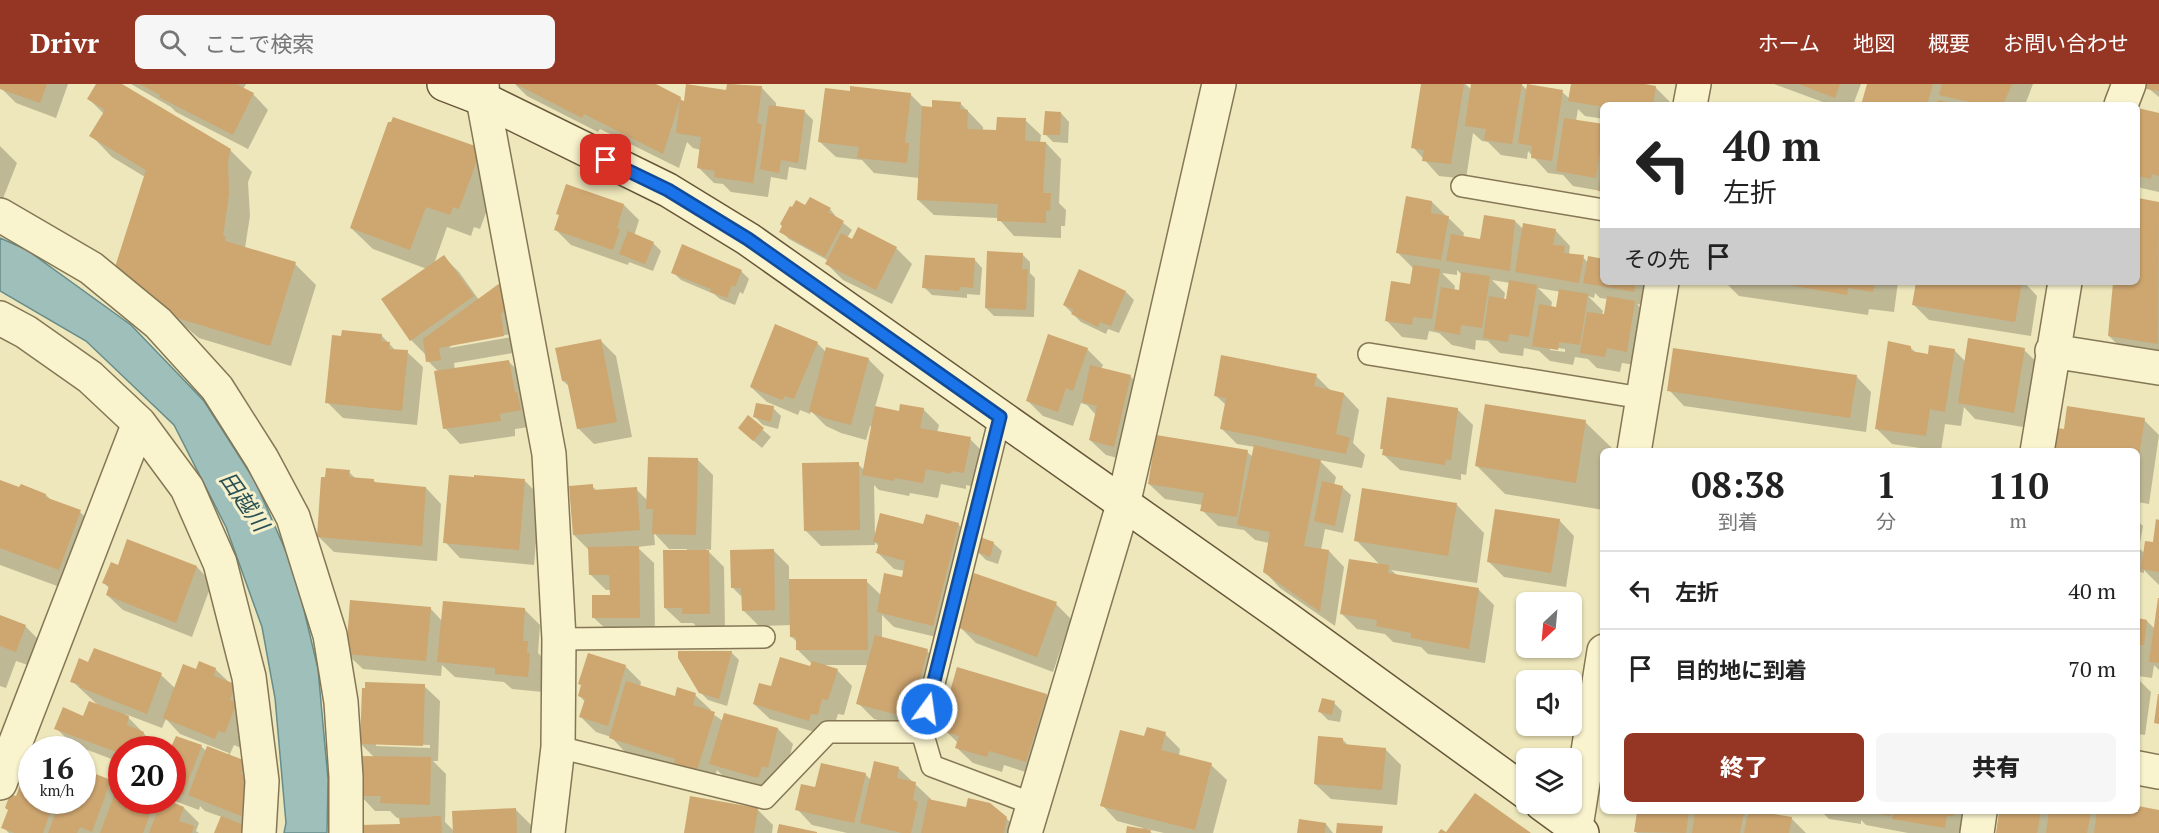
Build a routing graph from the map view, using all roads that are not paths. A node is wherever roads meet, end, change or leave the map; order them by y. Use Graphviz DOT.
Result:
graph roads {
  1 [pos="444,84"];
  2 [pos="1219,84"];
  3 [pos="1694,84"];
  4 [pos="2129,84"];
  5 [pos="482,91"];
  6 [pos="1691,102"];
  7 [pos="2122,102"];
  8 [pos="1462,186"];
  9 [pos="1600,209"];
  10 [pos="0,215"];
  11 [pos="1661,285"];
  12 [pos="2064,285"];
  13 [pos="0,318"];
  14 [pos="2052,351"];
  15 [pos="1369,354"];
  16 [pos="2159,368"];
  17 [pos="1642,398"];
  18 [pos="1000,417"];
  19 [pos="139,423"];
  20 [pos="1635,448"];
  21 [pos="2038,448"];
  22 [pos="1123,505"];
  23 [pos="764,637"];
  24 [pos="559,639"];
  25 [pos="1600,679"];
  26 [pos="922,732"];
  27 [pos="558,747"];
  28 [pos="2140,768"];
  29 [pos="2159,772"];
  30 [pos="0,783"];
  31 [pos="1516,785"];
  32 [pos="1555,814"];
  33 [pos="1980,814"];
  34 [pos="1029,819"];
  35 [pos="1578,832"];
  36 [pos="260,833"];
  37 [pos="346,833"];
  38 [pos="548,833"];
  39 [pos="1977,833"];
  1 -- 5 [label="street"];
  2 -- 22 [label="street"];
  3 -- 6 [label="street"];
  4 -- 7 [label="street"];
  5 -- 18 [label="street"];
  5 -- 24 [label="street"];
  8 -- 9 [label="lane"];
  10 -- 37 [label="street"];
  11 -- 17 [label="street"];
  12 -- 14 [label="street"];
  13 -- 19 [label="street"];
  14 -- 16 [label="street"];
  14 -- 21 [label="street"];
  15 -- 17 [label="lane"];
  17 -- 20 [label="street"];
  18 -- 22 [label="street"];
  18 -- 26 [label="lane"];
  19 -- 30 [label="street"];
  19 -- 36 [label="street"];
  22 -- 31 [label="street"];
  22 -- 34 [label="street"];
  23 -- 24 [label="lane"];
  24 -- 27 [label="street"];
  25 -- 35 [label="street"];
  26 -- 27 [label="lane"];
  26 -- 34 [label="lane"];
  27 -- 38 [label="street"];
  28 -- 29 [label="street"];
  32 -- 35 [label="street"];
  33 -- 39 [label="street"];
}
